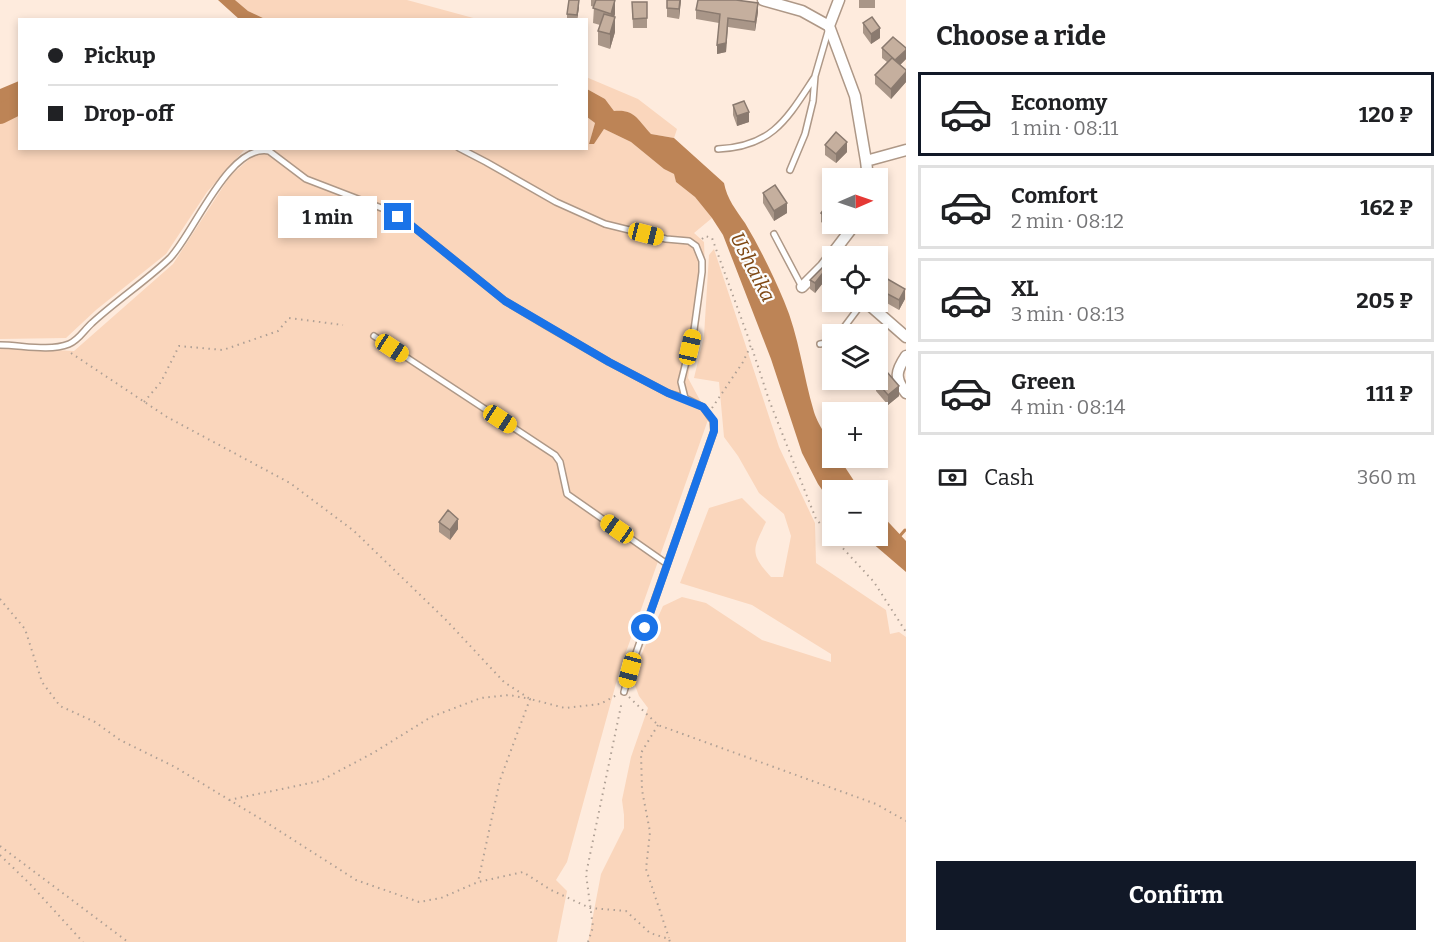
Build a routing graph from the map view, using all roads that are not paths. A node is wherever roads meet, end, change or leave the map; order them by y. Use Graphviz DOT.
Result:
graph roads {
  1 [pos="763,0"];
  2 [pos="839,0"];
  3 [pos="829,26"];
  4 [pos="815,76"];
  5 [pos="718,149"];
  6 [pos="463,150"];
  7 [pos="906,150"];
  8 [pos="866,161"];
  9 [pos="867,168"];
  10 [pos="790,170"];
  11 [pos="774,234"];
  12 [pos="847,234"];
  13 [pos="838,246"];
  14 [pos="822,267"];
  15 [pos="802,287"];
  16 [pos="857,312"];
  17 [pos="877,312"];
  18 [pos="847,324"];
  19 [pos="374,336"];
  20 [pos="906,337"];
  21 [pos="0,345"];
  22 [pos="906,356"];
  23 [pos="906,393"];
  24 [pos="685,398"];
  25 [pos="668,564"];
  26 [pos="624,692"];
  1 -- 3 [label="street"];
  2 -- 3 [label="street"];
  3 -- 4 [label="lane"];
  3 -- 8 [label="street"];
  4 -- 5 [label="lane"];
  4 -- 10 [label="lane"];
  6 -- 24 [label="lane"];
  7 -- 8 [label="street"];
  8 -- 9 [label="street"];
  11 -- 15 [label="lane"];
  12 -- 13 [label="street"];
  14 -- 15 [label="street"];
  16 -- 18 [label="lane"];
  17 -- 20 [label="street"];
  19 -- 25 [label="lane"];
  21 -- 24 [label="lane"];
  22 -- 23 [label="street"];
  24 -- 25 [label="lane"];
  25 -- 26 [label="lane"];
}
